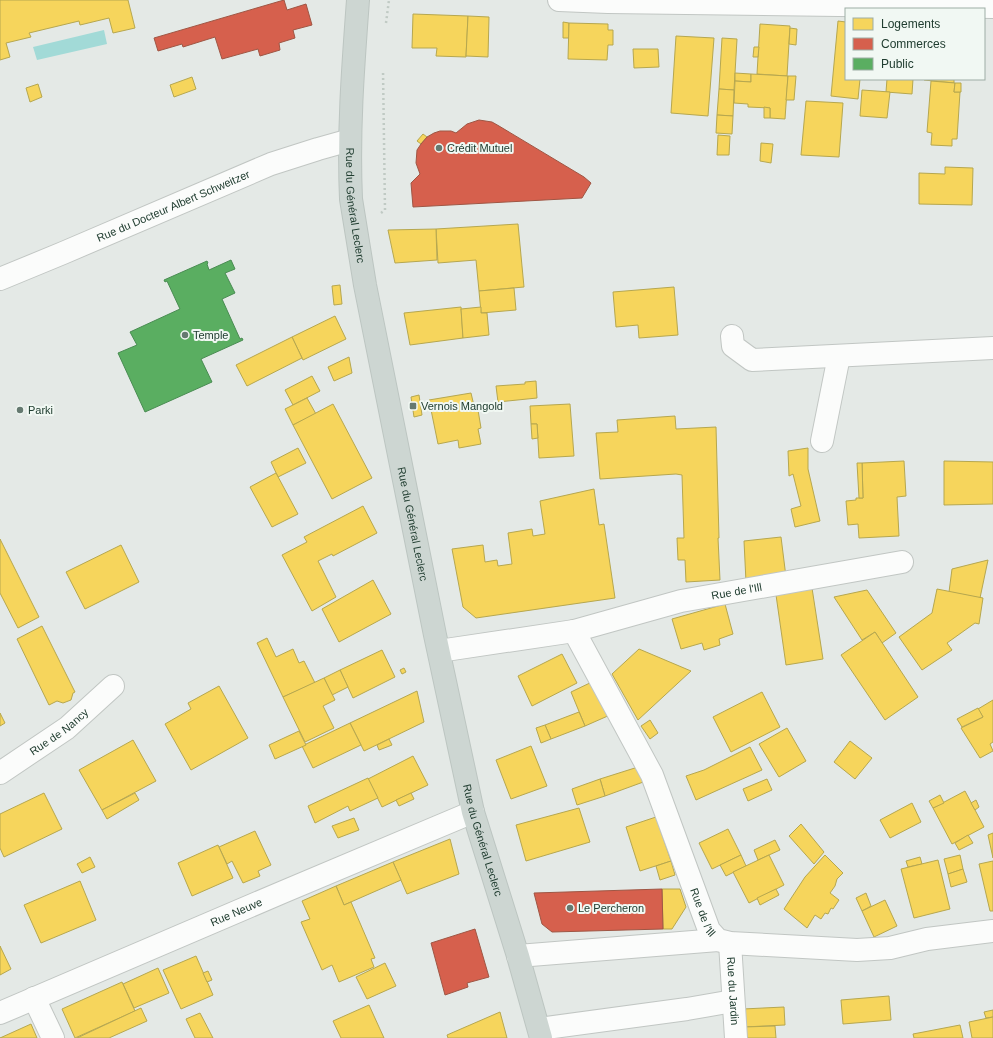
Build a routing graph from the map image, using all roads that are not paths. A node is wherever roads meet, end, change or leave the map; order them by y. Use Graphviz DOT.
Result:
graph roads {
  1 [pos="358,0"];
  2 [pos="559,0"];
  3 [pos="837,3"];
  4 [pos="993,7"];
  5 [pos="350,140"];
  6 [pos="0,279"];
  7 [pos="732,336"];
  8 [pos="993,348"];
  9 [pos="839,356"];
  10 [pos="822,441"];
  11 [pos="902,562"];
  12 [pos="574,631"];
  13 [pos="439,651"];
  14 [pos="113,686"];
  15 [pos="0,773"];
  16 [pos="474,812"];
  17 [pos="993,931"];
  18 [pos="724,942"];
  19 [pos="518,956"];
  20 [pos="34,998"];
  21 [pos="733,1001"];
  22 [pos="0,1013"];
  23 [pos="540,1033"];
  24 [pos="53,1038"];
  25 [pos="736,1038"];
  1 -- 5 [label="main road, Rue du Général Leclerc"];
  2 -- 3 [label="street"];
  3 -- 4 [label="street"];
  5 -- 6 [label="street, Rue du Docteur Albert Schweitzer"];
  5 -- 13 [label="main road, Rue du Général Leclerc"];
  7 -- 9 [label="street"];
  8 -- 9 [label="street"];
  9 -- 10 [label="street"];
  11 -- 12 [label="street, Rue de l'Ill"];
  12 -- 13 [label="street, Rue de l'Ill"];
  12 -- 18 [label="street, Rue de l'Ill"];
  13 -- 16 [label="main road, Rue du Général Leclerc"];
  14 -- 15 [label="street, Rue de Nancy"];
  16 -- 19 [label="main road, Rue du Général Leclerc"];
  16 -- 20 [label="street, Rue Neuve"];
  17 -- 18 [label="street, Rue de l'Ill"];
  18 -- 19 [label="street"];
  18 -- 21 [label="street, Rue du Jardin"];
  19 -- 23 [label="main road, Rue du Général Leclerc"];
  20 -- 22 [label="street, Rue Neuve"];
  20 -- 24 [label="street"];
  21 -- 23 [label="street"];
  21 -- 25 [label="street, Rue du Jardin"];
}
